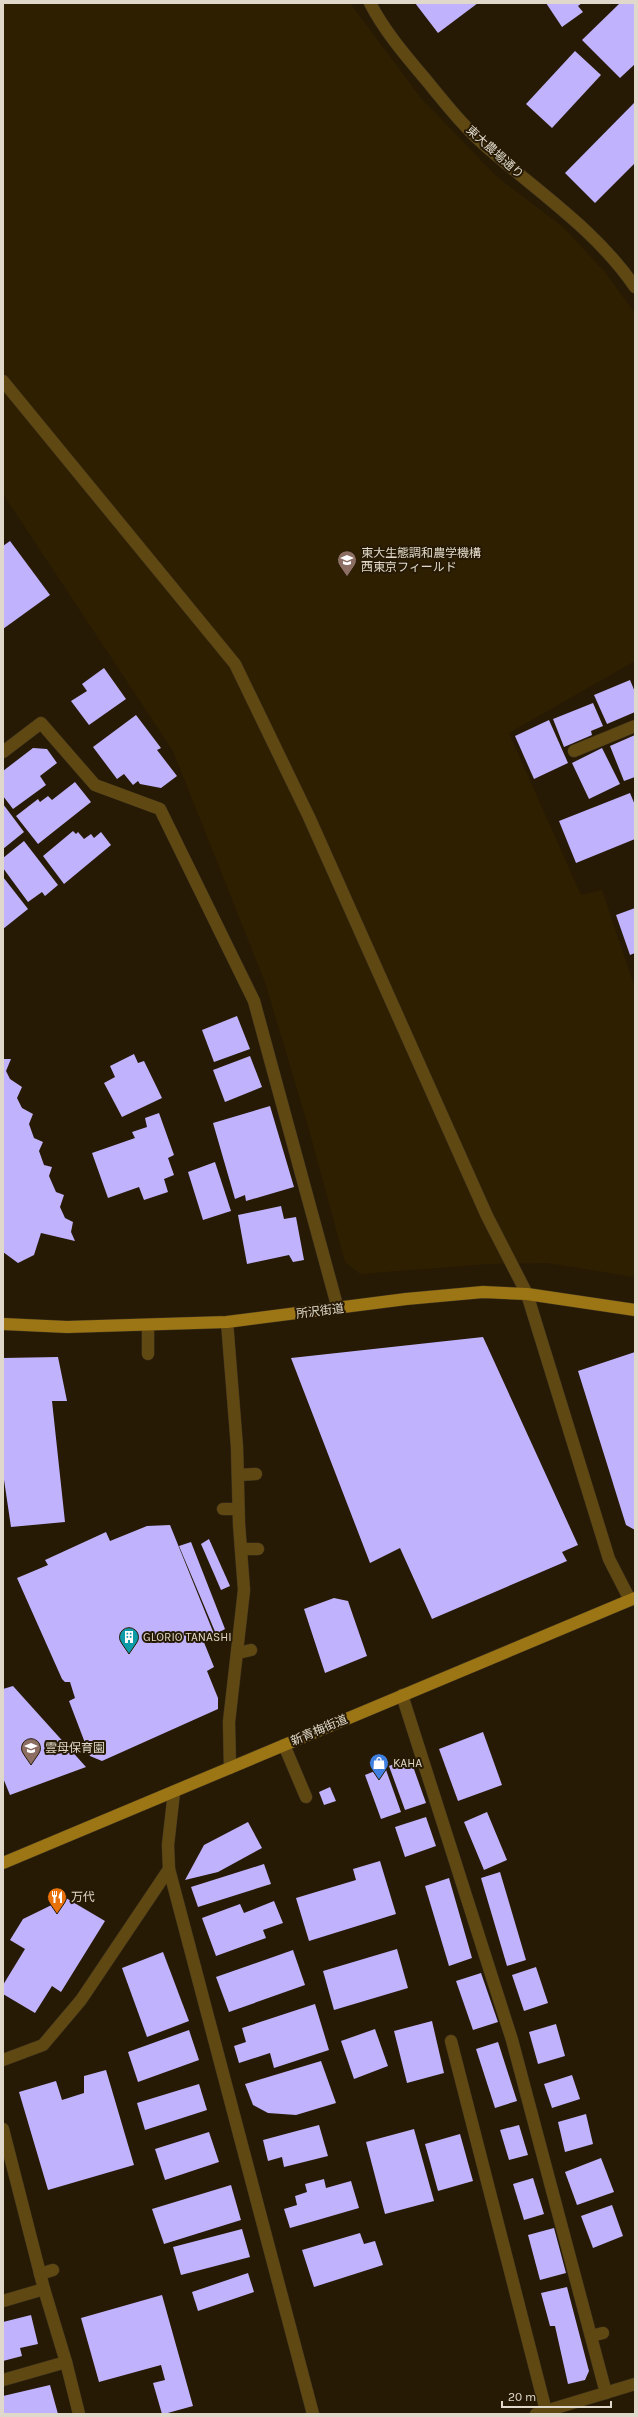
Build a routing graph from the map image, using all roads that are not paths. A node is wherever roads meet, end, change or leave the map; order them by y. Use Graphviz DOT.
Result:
graph roads {
  1 [pos="370,3"];
  2 [pos="635,287"];
  3 [pos="3,381"];
  4 [pos="635,726"];
  5 [pos="574,751"];
  6 [pos="3,752"];
  7 [pos="527,1294"];
  8 [pos="338,1309"];
  9 [pos="635,1310"];
  10 [pos="227,1322"];
  11 [pos="3,1324"];
  12 [pos="148,1325"];
  13 [pos="148,1354"];
  14 [pos="256,1474"];
  15 [pos="238,1475"];
  16 [pos="223,1509"];
  17 [pos="238,1509"];
  18 [pos="241,1549"];
  19 [pos="258,1549"];
  20 [pos="633,1599"];
  21 [pos="251,1650"];
  22 [pos="238,1653"];
  23 [pos="402,1695"];
  24 [pos="284,1745"];
  25 [pos="230,1768"];
  26 [pos="174,1792"];
  27 [pos="306,1797"];
  28 [pos="3,1864"];
  29 [pos="169,1868"];
  30 [pos="451,2041"];
  31 [pos="3,2060"];
  32 [pos="3,2129"];
  33 [pos="53,2270"];
  34 [pos="40,2274"];
  35 [pos="44,2289"];
  36 [pos="3,2301"];
  37 [pos="66,2362"];
  38 [pos="3,2380"];
  39 [pos="635,2384"];
  40 [pos="606,2393"];
  41 [pos="564,2410"];
  42 [pos="541,2412"];
  43 [pos="79,2414"];
  44 [pos="313,2414"];
  1 -- 2 [label="street, 東大農場通り"];
  3 -- 7 [label="street"];
  4 -- 5 [label="street"];
  6 -- 8 [label="street"];
  7 -- 8 [label="main road, 所沢街道"];
  7 -- 9 [label="main road, 所沢街道"];
  7 -- 20 [label="street"];
  8 -- 10 [label="main road, 所沢街道"];
  10 -- 12 [label="main road, 所沢街道"];
  10 -- 15 [label="street"];
  11 -- 12 [label="main road, 所沢街道"];
  12 -- 13 [label="street"];
  14 -- 15 [label="street"];
  15 -- 17 [label="street"];
  16 -- 17 [label="street"];
  17 -- 18 [label="street"];
  18 -- 19 [label="street"];
  18 -- 22 [label="street"];
  20 -- 23 [label="main road, 新青梅街道"];
  21 -- 22 [label="street"];
  22 -- 25 [label="street"];
  23 -- 24 [label="main road, 新青梅街道"];
  23 -- 40 [label="street"];
  24 -- 25 [label="main road, 新青梅街道"];
  24 -- 27 [label="street"];
  25 -- 26 [label="main road, 新青梅街道"];
  26 -- 28 [label="main road, 新青梅街道"];
  26 -- 29 [label="street"];
  29 -- 31 [label="street"];
  29 -- 44 [label="street"];
  30 -- 42 [label="street"];
  32 -- 34 [label="street"];
  33 -- 34 [label="street"];
  34 -- 35 [label="street"];
  35 -- 36 [label="street"];
  35 -- 37 [label="street"];
  37 -- 38 [label="street"];
  37 -- 43 [label="street"];
  39 -- 40 [label="street"];
  40 -- 41 [label="street"];
  41 -- 42 [label="street"];
}
